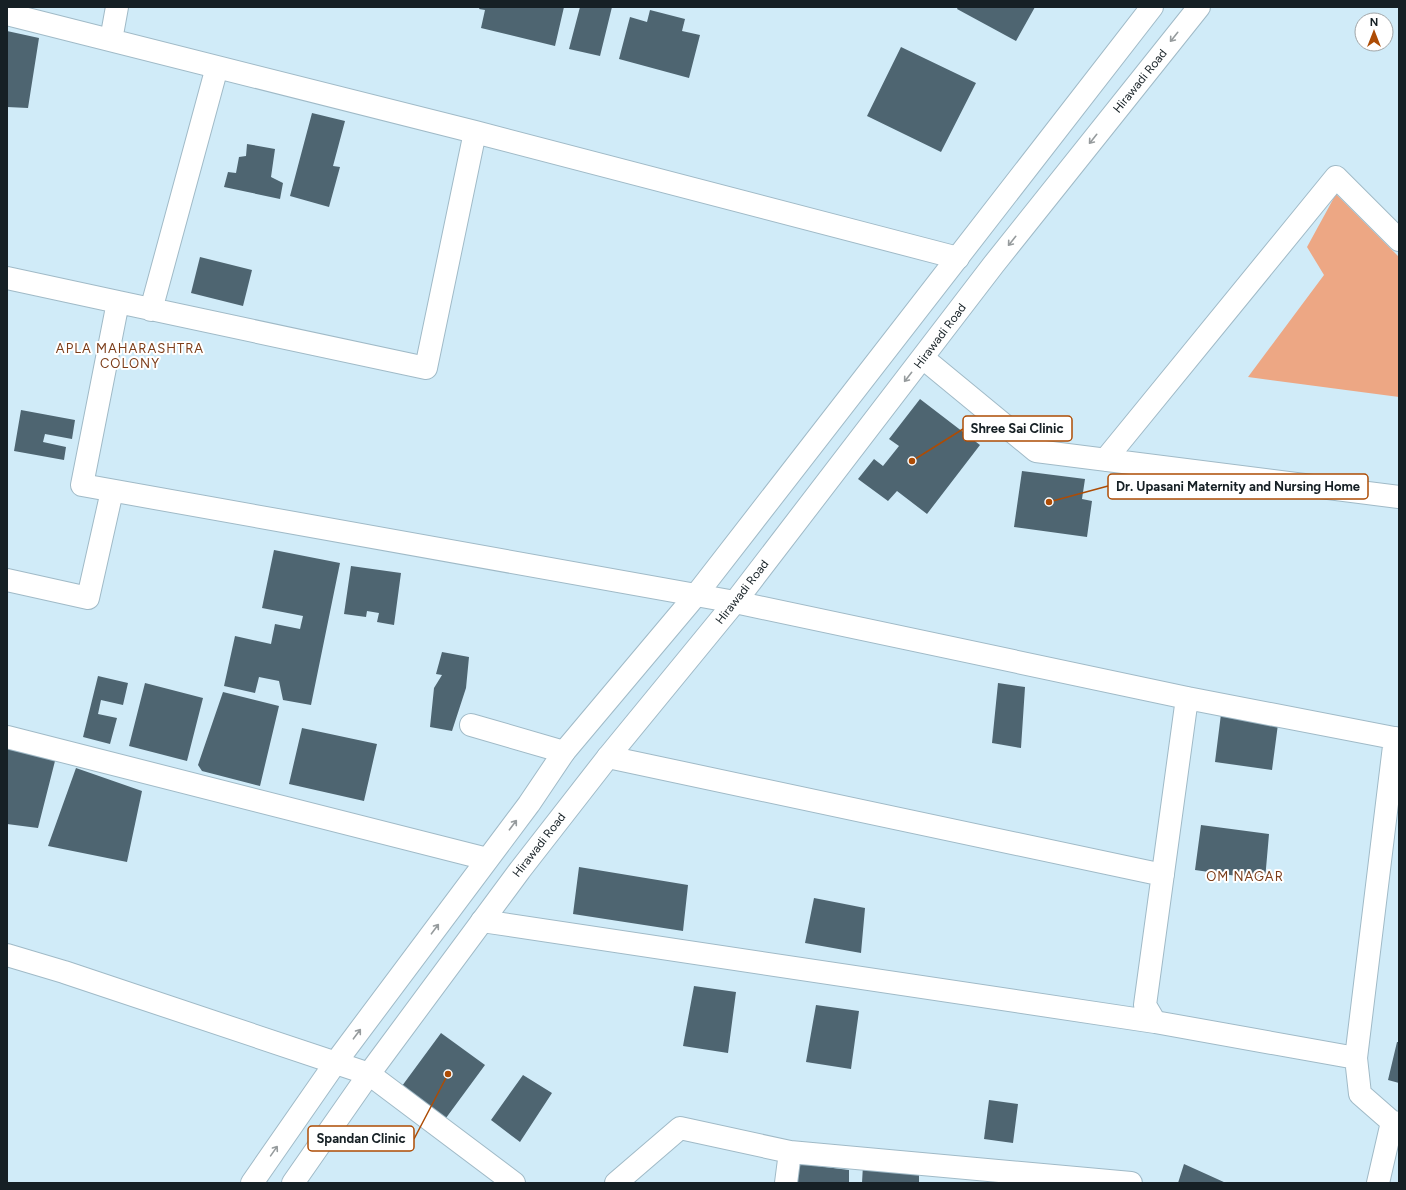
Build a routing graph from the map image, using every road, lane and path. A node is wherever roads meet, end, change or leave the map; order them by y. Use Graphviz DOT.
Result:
graph roads {
  1 [pos="117,7"];
  2 [pos="1152,7"];
  3 [pos="1198,7"];
  4 [pos="7,14"];
  5 [pos="111,40"];
  6 [pos="217,67"];
  7 [pos="475,132"];
  8 [pos="1399,240"];
  9 [pos="958,258"];
  10 [pos="7,278"];
  11 [pos="118,302"];
  12 [pos="151,310"];
  13 [pos="923,358"];
  14 [pos="1105,460"];
  15 [pos="112,491"];
  16 [pos="1399,497"];
  17 [pos="7,580"];
  18 [pos="696,595"];
  19 [pos="735,602"];
  20 [pos="1187,698"];
  21 [pos="471,725"];
  22 [pos="7,737"];
  23 [pos="1397,738"];
  24 [pos="564,752"];
  25 [pos="608,757"];
  26 [pos="487,859"];
  27 [pos="1163,875"];
  28 [pos="482,921"];
  29 [pos="7,955"];
  30 [pos="1155,1022"];
  31 [pos="1356,1058"];
  32 [pos="336,1062"];
  33 [pos="369,1074"];
  34 [pos="1396,1123"];
  35 [pos="790,1152"];
  36 [pos="962,1175"];
  37 [pos="252,1183"];
  38 [pos="293,1183"];
  39 [pos="514,1183"];
  40 [pos="616,1183"];
  41 [pos="786,1183"];
  42 [pos="1132,1183"];
  43 [pos="1378,1183"];
  1 -- 5 [label="street"];
  2 -- 9 [label="street"];
  3 -- 13 [label="street, Hirawadi Road, one-way"];
  4 -- 5 [label="street"];
  5 -- 6 [label="street"];
  6 -- 7 [label="street"];
  6 -- 12 [label="street"];
  7 -- 9 [label="street"];
  7 -- 12 [label="street"];
  8 -- 14 [label="street"];
  9 -- 18 [label="street"];
  10 -- 11 [label="street"];
  11 -- 12 [label="street"];
  11 -- 15 [label="street"];
  13 -- 14 [label="street"];
  13 -- 19 [label="street, Hirawadi Road, one-way"];
  14 -- 16 [label="street"];
  15 -- 17 [label="street"];
  15 -- 18 [label="street"];
  18 -- 19 [label="street"];
  18 -- 24 [label="street"];
  19 -- 20 [label="street"];
  19 -- 25 [label="street, Hirawadi Road"];
  20 -- 23 [label="street"];
  20 -- 27 [label="street"];
  21 -- 24 [label="street"];
  22 -- 26 [label="street"];
  23 -- 31 [label="street"];
  26 -- 24 [label="street, one-way"];
  25 -- 27 [label="street"];
  25 -- 28 [label="street, Hirawadi Road"];
  32 -- 26 [label="street, one-way"];
  27 -- 30 [label="street"];
  28 -- 30 [label="street"];
  28 -- 33 [label="street, Hirawadi Road"];
  29 -- 32 [label="street"];
  30 -- 31 [label="street"];
  31 -- 34 [label="street"];
  32 -- 33 [label="street"];
  37 -- 32 [label="street, one-way"];
  33 -- 38 [label="street, Hirawadi Road"];
  33 -- 39 [label="street"];
  34 -- 43 [label="street"];
  35 -- 36 [label="street"];
  35 -- 40 [label="street"];
  35 -- 41 [label="street"];
  36 -- 42 [label="street"];
}
